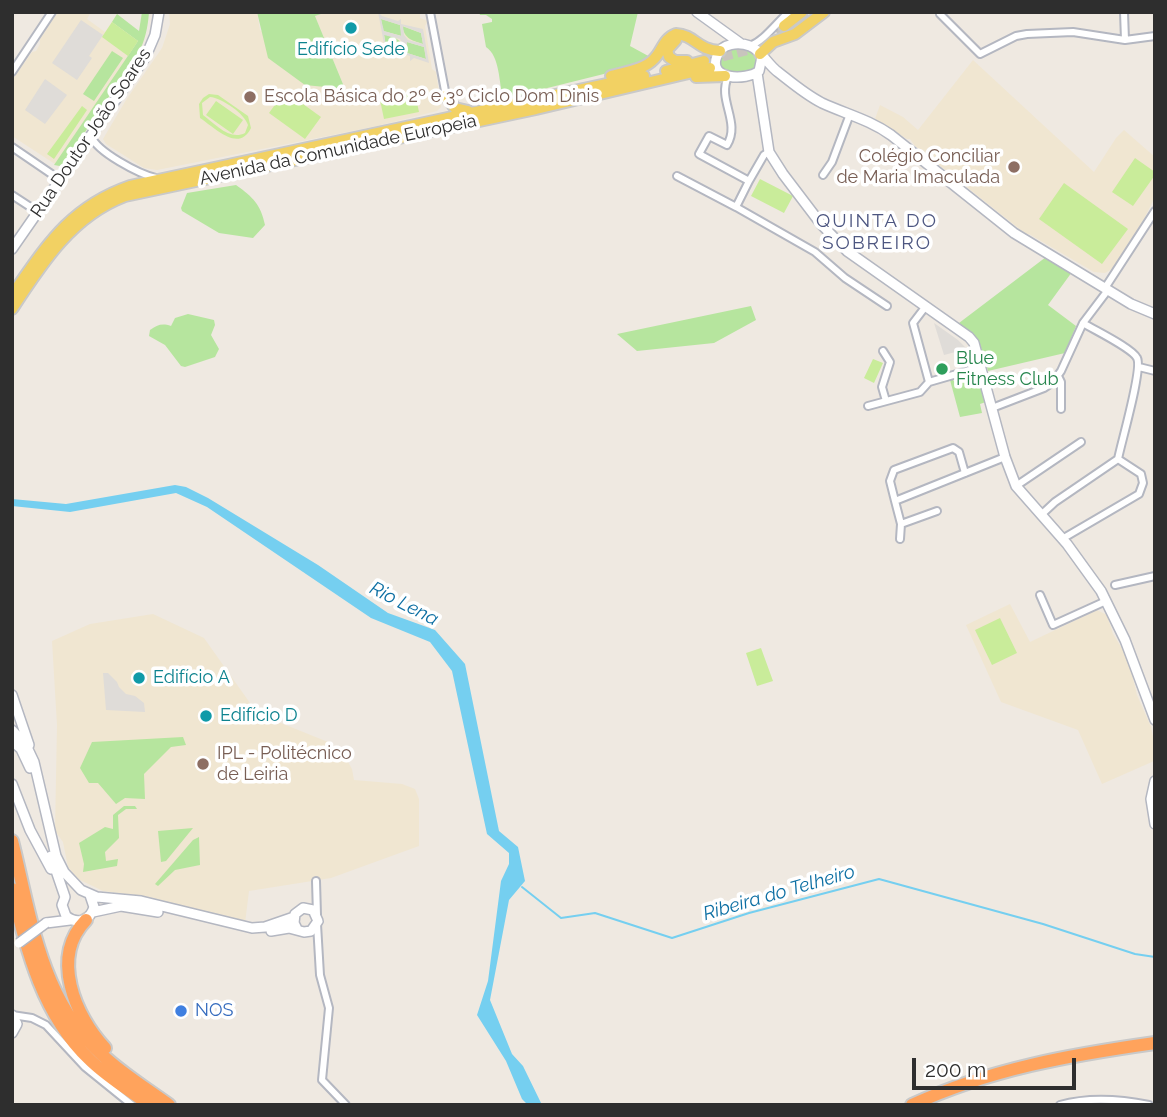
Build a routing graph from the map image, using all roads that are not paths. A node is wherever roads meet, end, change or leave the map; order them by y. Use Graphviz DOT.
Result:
graph roads {
  1 [pos="52,12"];
  2 [pos="159,12"];
  3 [pos="430,12"];
  4 [pos="697,12"];
  5 [pos="789,12"];
  6 [pos="802,12"];
  7 [pos="813,12"];
  8 [pos="824,12"];
  9 [pos="1124,12"];
  10 [pos="940,14"];
  11 [pos="782,28"];
  12 [pos="720,29"];
  13 [pos="1153,35"];
  14 [pos="1125,40"];
  15 [pos="775,41"];
  16 [pos="746,45"];
  17 [pos="721,49"];
  18 [pos="761,55"];
  19 [pos="710,65"];
  20 [pos="774,69"];
  21 [pos="758,71"];
  22 [pos="12,72"];
  23 [pos="726,76"];
  24 [pos="746,77"];
  25 [pos="760,90"];
  26 [pos="557,95"];
  27 [pos="446,96"];
  28 [pos="536,108"];
  29 [pos="474,112"];
  30 [pos="850,114"];
  31 [pos="434,119"];
  32 [pos="91,136"];
  33 [pos="12,147"];
  34 [pos="769,152"];
  35 [pos="823,175"];
  36 [pos="58,176"];
  37 [pos="677,176"];
  38 [pos="161,178"];
  39 [pos="749,181"];
  40 [pos="12,195"];
  41 [pos="736,207"];
  42 [pos="1155,211"];
  43 [pos="38,212"];
  44 [pos="1148,223"];
  45 [pos="1155,228"];
  46 [pos="12,249"];
  47 [pos="1106,289"];
  48 [pos="12,295"];
  49 [pos="887,306"];
  50 [pos="926,306"];
  51 [pos="12,309"];
  52 [pos="1155,314"];
  53 [pos="1083,323"];
  54 [pos="883,351"];
  55 [pos="981,366"];
  56 [pos="1139,368"];
  57 [pos="1155,371"];
  58 [pos="1058,376"];
  59 [pos="929,382"];
  60 [pos="886,401"];
  61 [pos="868,405"];
  62 [pos="992,408"];
  63 [pos="1062,409"];
  64 [pos="1081,442"];
  65 [pos="1005,457"];
  66 [pos="1118,459"];
  67 [pos="965,473"];
  68 [pos="1016,486"];
  69 [pos="895,501"];
  70 [pos="937,511"];
  71 [pos="1041,515"];
  72 [pos="901,524"];
  73 [pos="900,539"];
  74 [pos="1062,539"];
  75 [pos="1155,576"];
  76 [pos="1115,585"];
  77 [pos="1040,595"];
  78 [pos="1106,601"];
  79 [pos="12,695"];
  80 [pos="1154,716"];
  81 [pos="12,730"];
  82 [pos="12,741"];
  83 [pos="30,751"];
  84 [pos="12,784"];
  85 [pos="1154,785"];
  86 [pos="1155,824"];
  87 [pos="12,841"];
  88 [pos="58,879"];
  89 [pos="316,881"];
  90 [pos="12,889"];
  91 [pos="81,890"];
  92 [pos="90,895"];
  93 [pos="317,899"];
  94 [pos="14,900"];
  95 [pos="63,901"];
  96 [pos="307,908"];
  97 [pos="89,916"];
  98 [pos="56,917"];
  99 [pos="294,917"];
  100 [pos="70,920"];
  101 [pos="317,920"];
  102 [pos="297,929"];
  103 [pos="307,932"];
  104 [pos="317,940"];
  105 [pos="12,948"];
  106 [pos="12,1015"];
  107 [pos="32,1018"];
  108 [pos="14,1030"];
  109 [pos="1155,1043"];
  110 [pos="1155,1051"];
  111 [pos="1119,1103"];
  112 [pos="132,1105"];
  113 [pos="150,1105"];
  114 [pos="169,1105"];
  115 [pos="177,1105"];
  116 [pos="346,1105"];
  117 [pos="912,1105"];
  118 [pos="931,1105"];
  119 [pos="1060,1105"];
  120 [pos="1149,1105"];
  1 -- 22 [label="street"];
  2 -- 32 [label="main road, Rua Doutor João Soares"];
  3 -- 27 [label="street"];
  4 -- 12 [label="main road"];
  5 -- 11 [label="street"];
  6 -- 11 [label="main road"];
  7 -- 11 [label="main road"];
  8 -- 15 [label="main road"];
  9 -- 14 [label="street"];
  10 -- 14 [label="street"];
  11 -- 15 [label="street"];
  11 -- 16 [label="street"];
  12 -- 16 [label="main road"];
  12 -- 17 [label="main road"];
  13 -- 14 [label="street"];
  15 -- 18 [label="main road"];
  16 -- 17 [label="main road"];
  16 -- 18 [label="main road"];
  17 -- 19 [label="main road"];
  17 -- 26 [label="main road"];
  18 -- 20 [label="main road"];
  18 -- 21 [label="main road"];
  19 -- 23 [label="main road"];
  19 -- 26 [label="main road, Avenida da Comunidade Europeia"];
  19 -- 28 [label="main road, Avenida da Comunidade Europeia"];
  20 -- 21 [label="main road"];
  20 -- 30 [label="main road"];
  21 -- 24 [label="main road"];
  21 -- 25 [label="main road"];
  23 -- 24 [label="main road"];
  23 -- 28 [label="main road"];
  23 -- 39 [label="street"];
  24 -- 25 [label="main road"];
  25 -- 34 [label="main road"];
  26 -- 29 [label="main road, Avenida da Comunidade Europeia"];
  27 -- 29 [label="main road"];
  27 -- 31 [label="main road"];
  28 -- 51 [label="main road, Avenida da Comunidade Europeia"];
  29 -- 31 [label="main road, Avenida da Comunidade Europeia"];
  30 -- 35 [label="street"];
  30 -- 47 [label="main road"];
  31 -- 38 [label="main road, Avenida da Comunidade Europeia"];
  32 -- 36 [label="main road, Rua Doutor João Soares"];
  32 -- 38 [label="street"];
  33 -- 36 [label="street"];
  34 -- 39 [label="street"];
  34 -- 50 [label="main road"];
  36 -- 43 [label="main road, Rua Doutor João Soares"];
  37 -- 41 [label="street"];
  38 -- 48 [label="main road, Avenida da Comunidade Europeia"];
  39 -- 41 [label="street"];
  40 -- 43 [label="street"];
  41 -- 49 [label="street"];
  42 -- 44 [label="street"];
  43 -- 46 [label="main road, Rua Doutor João Soares"];
  44 -- 45 [label="street"];
  44 -- 47 [label="street"];
  47 -- 52 [label="main road"];
  47 -- 53 [label="street"];
  50 -- 55 [label="main road"];
  50 -- 59 [label="street"];
  53 -- 56 [label="street"];
  53 -- 58 [label="street"];
  54 -- 60 [label="street"];
  55 -- 59 [label="street"];
  55 -- 62 [label="main road"];
  56 -- 57 [label="street"];
  56 -- 66 [label="street"];
  58 -- 62 [label="street"];
  58 -- 63 [label="street"];
  59 -- 60 [label="street"];
  60 -- 61 [label="street"];
  62 -- 65 [label="main road"];
  64 -- 68 [label="street"];
  65 -- 67 [label="street"];
  65 -- 68 [label="main road"];
  66 -- 71 [label="street"];
  66 -- 74 [label="street"];
  67 -- 69 [label="street"];
  67 -- 69 [label="street"];
  68 -- 71 [label="main road"];
  69 -- 72 [label="street"];
  70 -- 72 [label="street"];
  71 -- 74 [label="main road"];
  72 -- 73 [label="street"];
  74 -- 78 [label="main road"];
  75 -- 76 [label="street"];
  77 -- 78 [label="street"];
  78 -- 80 [label="main road"];
  79 -- 83 [label="main road"];
  81 -- 83 [label="main road"];
  82 -- 88 [label="main road"];
  83 -- 91 [label="main road"];
  84 -- 88 [label="main road"];
  85 -- 86 [label="main road"];
  87 -- 114 [label="highway"];
  88 -- 95 [label="main road"];
  89 -- 93 [label="street"];
  90 -- 94 [label="highway"];
  91 -- 92 [label="main road"];
  91 -- 95 [label="main road"];
  92 -- 97 [label="main road"];
  92 -- 99 [label="main road"];
  93 -- 96 [label="street"];
  93 -- 101 [label="street"];
  94 -- 113 [label="highway"];
  95 -- 98 [label="main road"];
  95 -- 100 [label="main road"];
  96 -- 99 [label="main road"];
  96 -- 101 [label="main road"];
  97 -- 100 [label="main road"];
  97 -- 102 [label="main road"];
  97 -- 115 [label="highway"];
  98 -- 100 [label="main road"];
  98 -- 105 [label="main road, bridge"];
  99 -- 102 [label="main road"];
  101 -- 103 [label="main road"];
  101 -- 104 [label="street"];
  102 -- 103 [label="main road"];
  103 -- 104 [label="street"];
  104 -- 116 [label="street"];
  106 -- 107 [label="street"];
  106 -- 108 [label="main road"];
  107 -- 108 [label="street"];
  107 -- 112 [label="street"];
  109 -- 117 [label="highway"];
  110 -- 118 [label="highway"];
  111 -- 119 [label="street"];
  111 -- 120 [label="street"];
}
